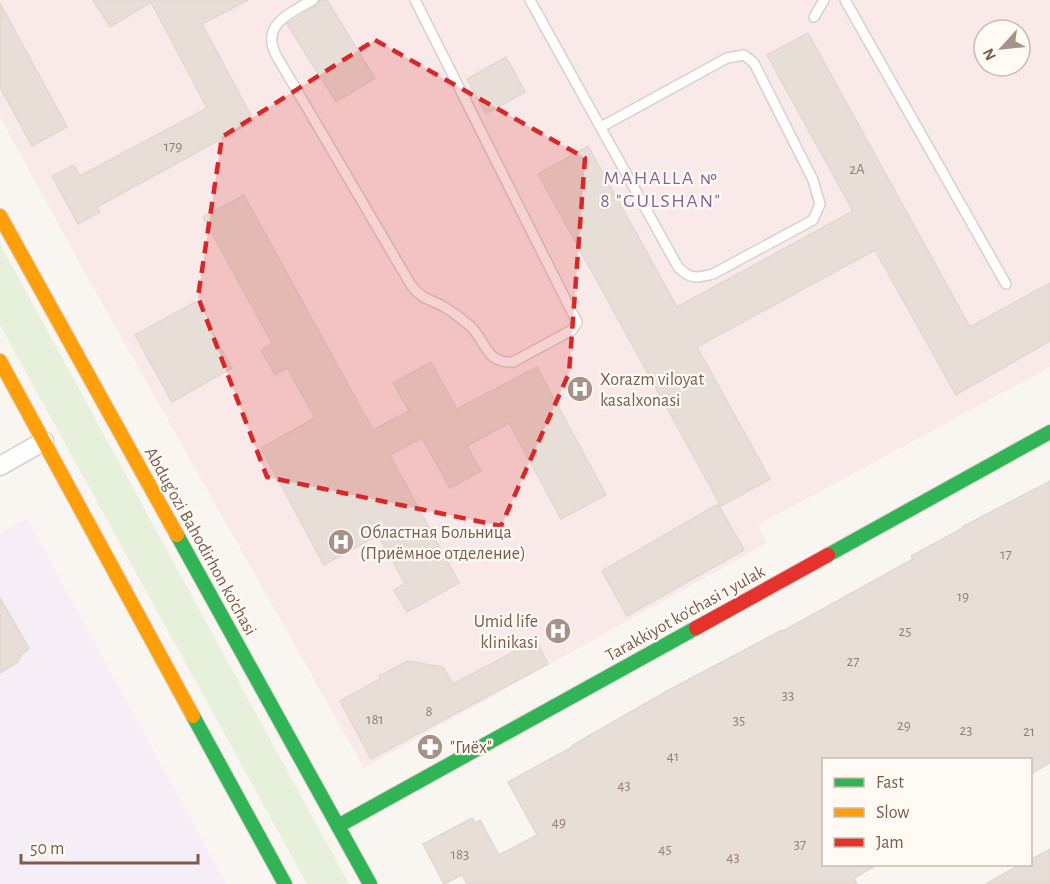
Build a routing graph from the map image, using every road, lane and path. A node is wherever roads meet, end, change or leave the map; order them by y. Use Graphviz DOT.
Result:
graph roads {
  1 [pos="313,0"];
  2 [pos="415,0"];
  3 [pos="530,0"];
  4 [pos="825,0"];
  5 [pos="845,0"];
  6 [pos="814,16"];
  7 [pos="601,127"];
  8 [pos="0,216"];
  9 [pos="1006,284"];
  10 [pos="0,361"];
  11 [pos="1050,432"];
  12 [pos="44,441"];
  13 [pos="0,466"];
  14 [pos="338,826"];
  15 [pos="285,884"];
  16 [pos="370,884"];
  1 -- 2 [label="lane"];
  3 -- 7 [label="lane"];
  4 -- 6 [label="lane"];
  5 -- 9 [label="lane"];
  7 -- 7 [label="lane"];
  8 -- 14 [label="main road, Abdug’ozi Bahodirhon ko’chasi"];
  10 -- 12 [label="main road"];
  11 -- 14 [label="main road, Tarakkiyot ko'chasi 1 yulak"];
  12 -- 13 [label="street"];
  12 -- 15 [label="main road"];
  14 -- 16 [label="main road, Abdug’ozi Bahodirhon ko’chasi"];
}
